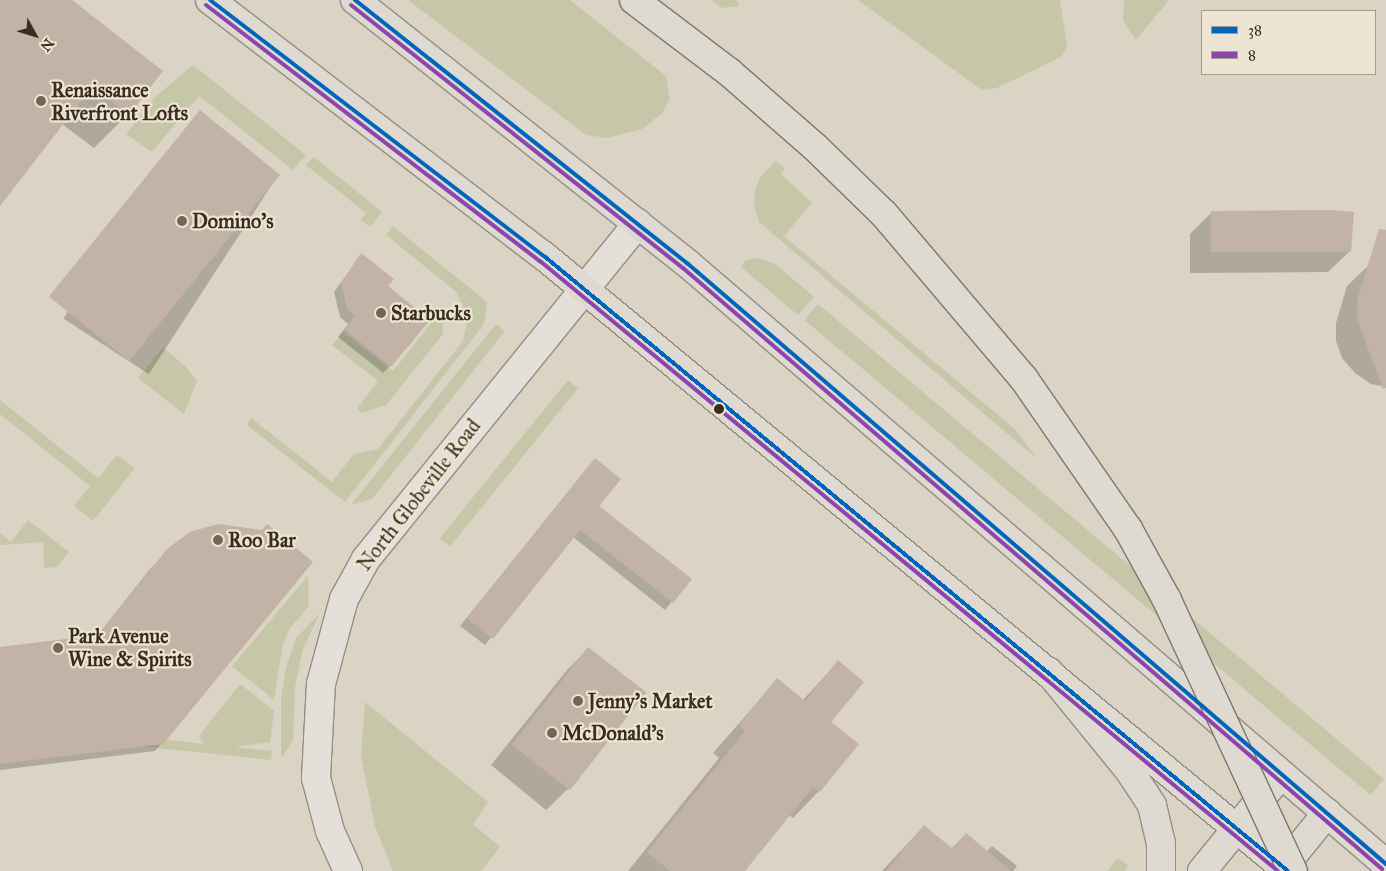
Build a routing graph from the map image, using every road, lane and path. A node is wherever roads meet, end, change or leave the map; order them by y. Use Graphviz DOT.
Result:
graph roads {
  1 [pos="210,0"];
  2 [pos="355,0"];
  3 [pos="634,0"];
  4 [pos="638,223"];
  5 [pos="584,289"];
  6 [pos="1049,672"];
  7 [pos="1281,774"];
  8 [pos="1327,813"];
  9 [pos="1238,828"];
  10 [pos="1386,864"];
  11 [pos="1286,870"];
  12 [pos="348,871"];
  13 [pos="1160,871"];
  14 [pos="1202,871"];
  1 -- 5 [label="main road"];
  2 -- 4 [label="main road"];
  3 -- 11 [label="main road, bridge"];
  4 -- 5 [label="street, North Globeville Road"];
  4 -- 7 [label="main road"];
  5 -- 6 [label="main road"];
  5 -- 12 [label="street, North Globeville Road"];
  6 -- 9 [label="main road"];
  6 -- 13 [label="main road"];
  7 -- 8 [label="main road"];
  7 -- 9 [label="main road"];
  8 -- 10 [label="main road"];
  8 -- 11 [label="main road"];
  9 -- 11 [label="main road"];
  9 -- 14 [label="main road"];
}
